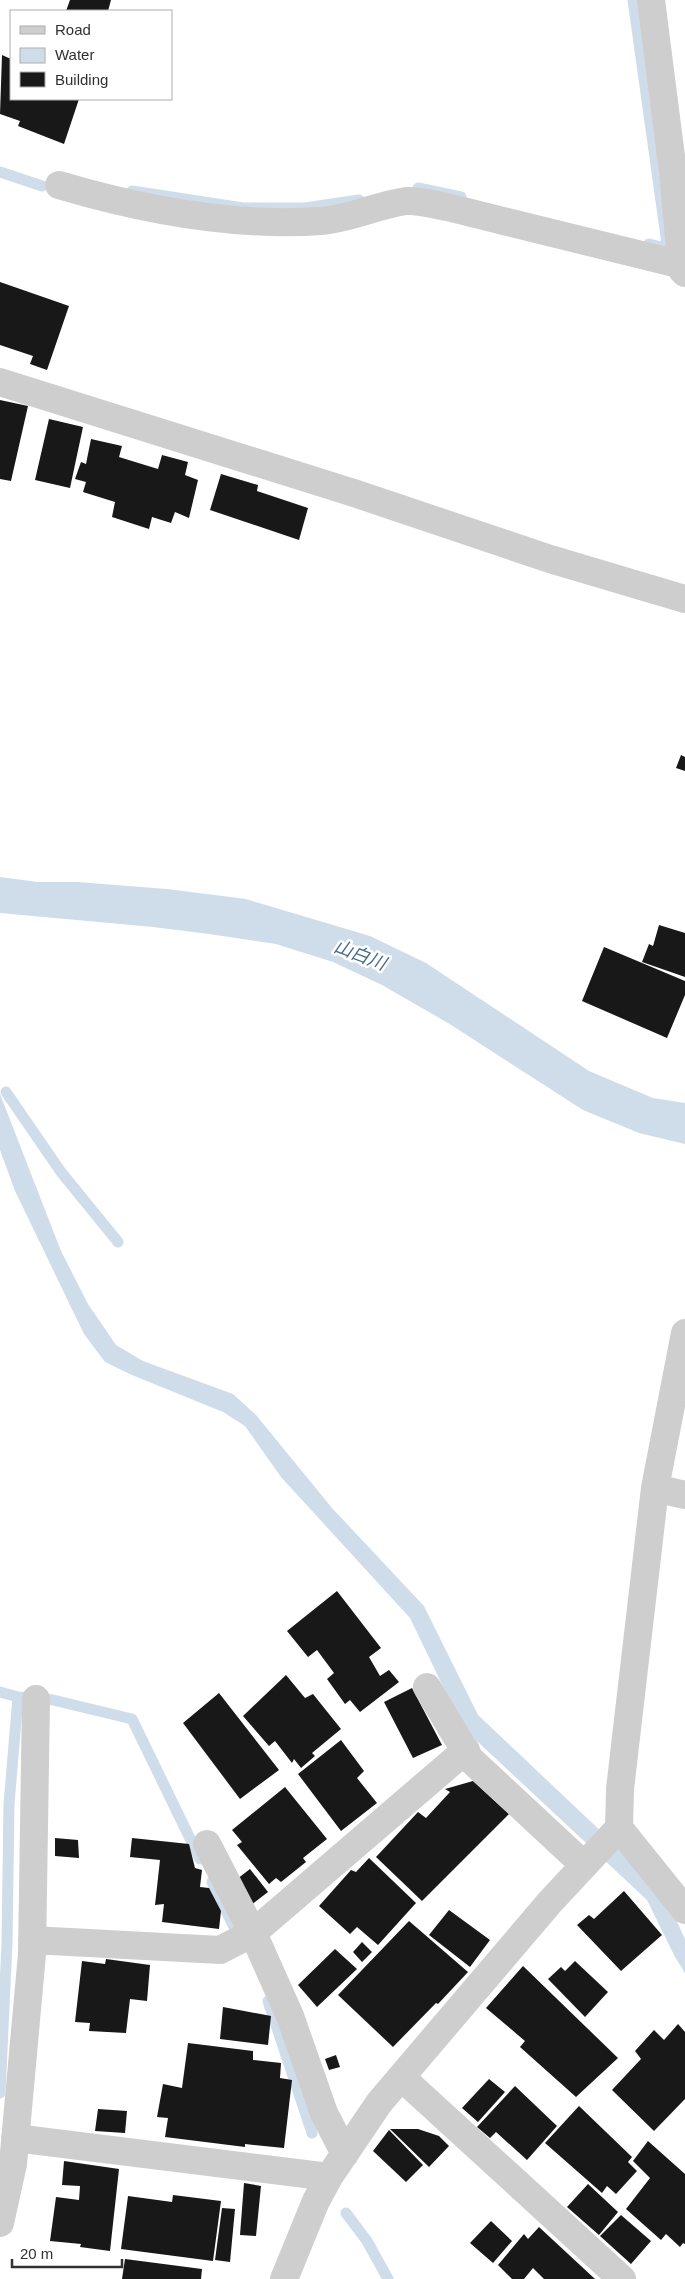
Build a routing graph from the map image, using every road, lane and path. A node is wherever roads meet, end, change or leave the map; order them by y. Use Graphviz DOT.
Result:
graph roads {
  1 [pos="651,0"];
  2 [pos="59,185"];
  3 [pos="684,269"];
  4 [pos="0,382"];
  5 [pos="685,599"];
  6 [pos="685,1333"];
  7 [pos="655,1488"];
  8 [pos="685,1495"];
  9 [pos="427,1687"];
  10 [pos="36,1699"];
  11 [pos="466,1750"];
  12 [pos="615,1831"];
  13 [pos="208,1844"];
  14 [pos="588,1860"];
  15 [pos="685,1910"];
  16 [pos="253,1933"];
  17 [pos="32,1940"];
  18 [pos="401,2077"];
  19 [pos="15,2138"];
  20 [pos="345,2154"];
  21 [pos="329,2177"];
  22 [pos="0,2223"];
  23 [pos="284,2279"];
  24 [pos="622,2279"];
  1 -- 3 [label="street"];
  2 -- 3 [label="street"];
  4 -- 5 [label="street"];
  6 -- 7 [label="street"];
  7 -- 8 [label="street"];
  7 -- 12 [label="street"];
  9 -- 11 [label="street"];
  10 -- 17 [label="street"];
  11 -- 14 [label="street"];
  11 -- 16 [label="street"];
  12 -- 14 [label="street"];
  12 -- 15 [label="street"];
  13 -- 16 [label="street"];
  14 -- 18 [label="street"];
  16 -- 17 [label="street"];
  16 -- 20 [label="street"];
  17 -- 19 [label="street"];
  18 -- 20 [label="street"];
  18 -- 24 [label="street"];
  19 -- 21 [label="street"];
  19 -- 22 [label="street"];
  20 -- 21 [label="street"];
  21 -- 23 [label="street"];
}
